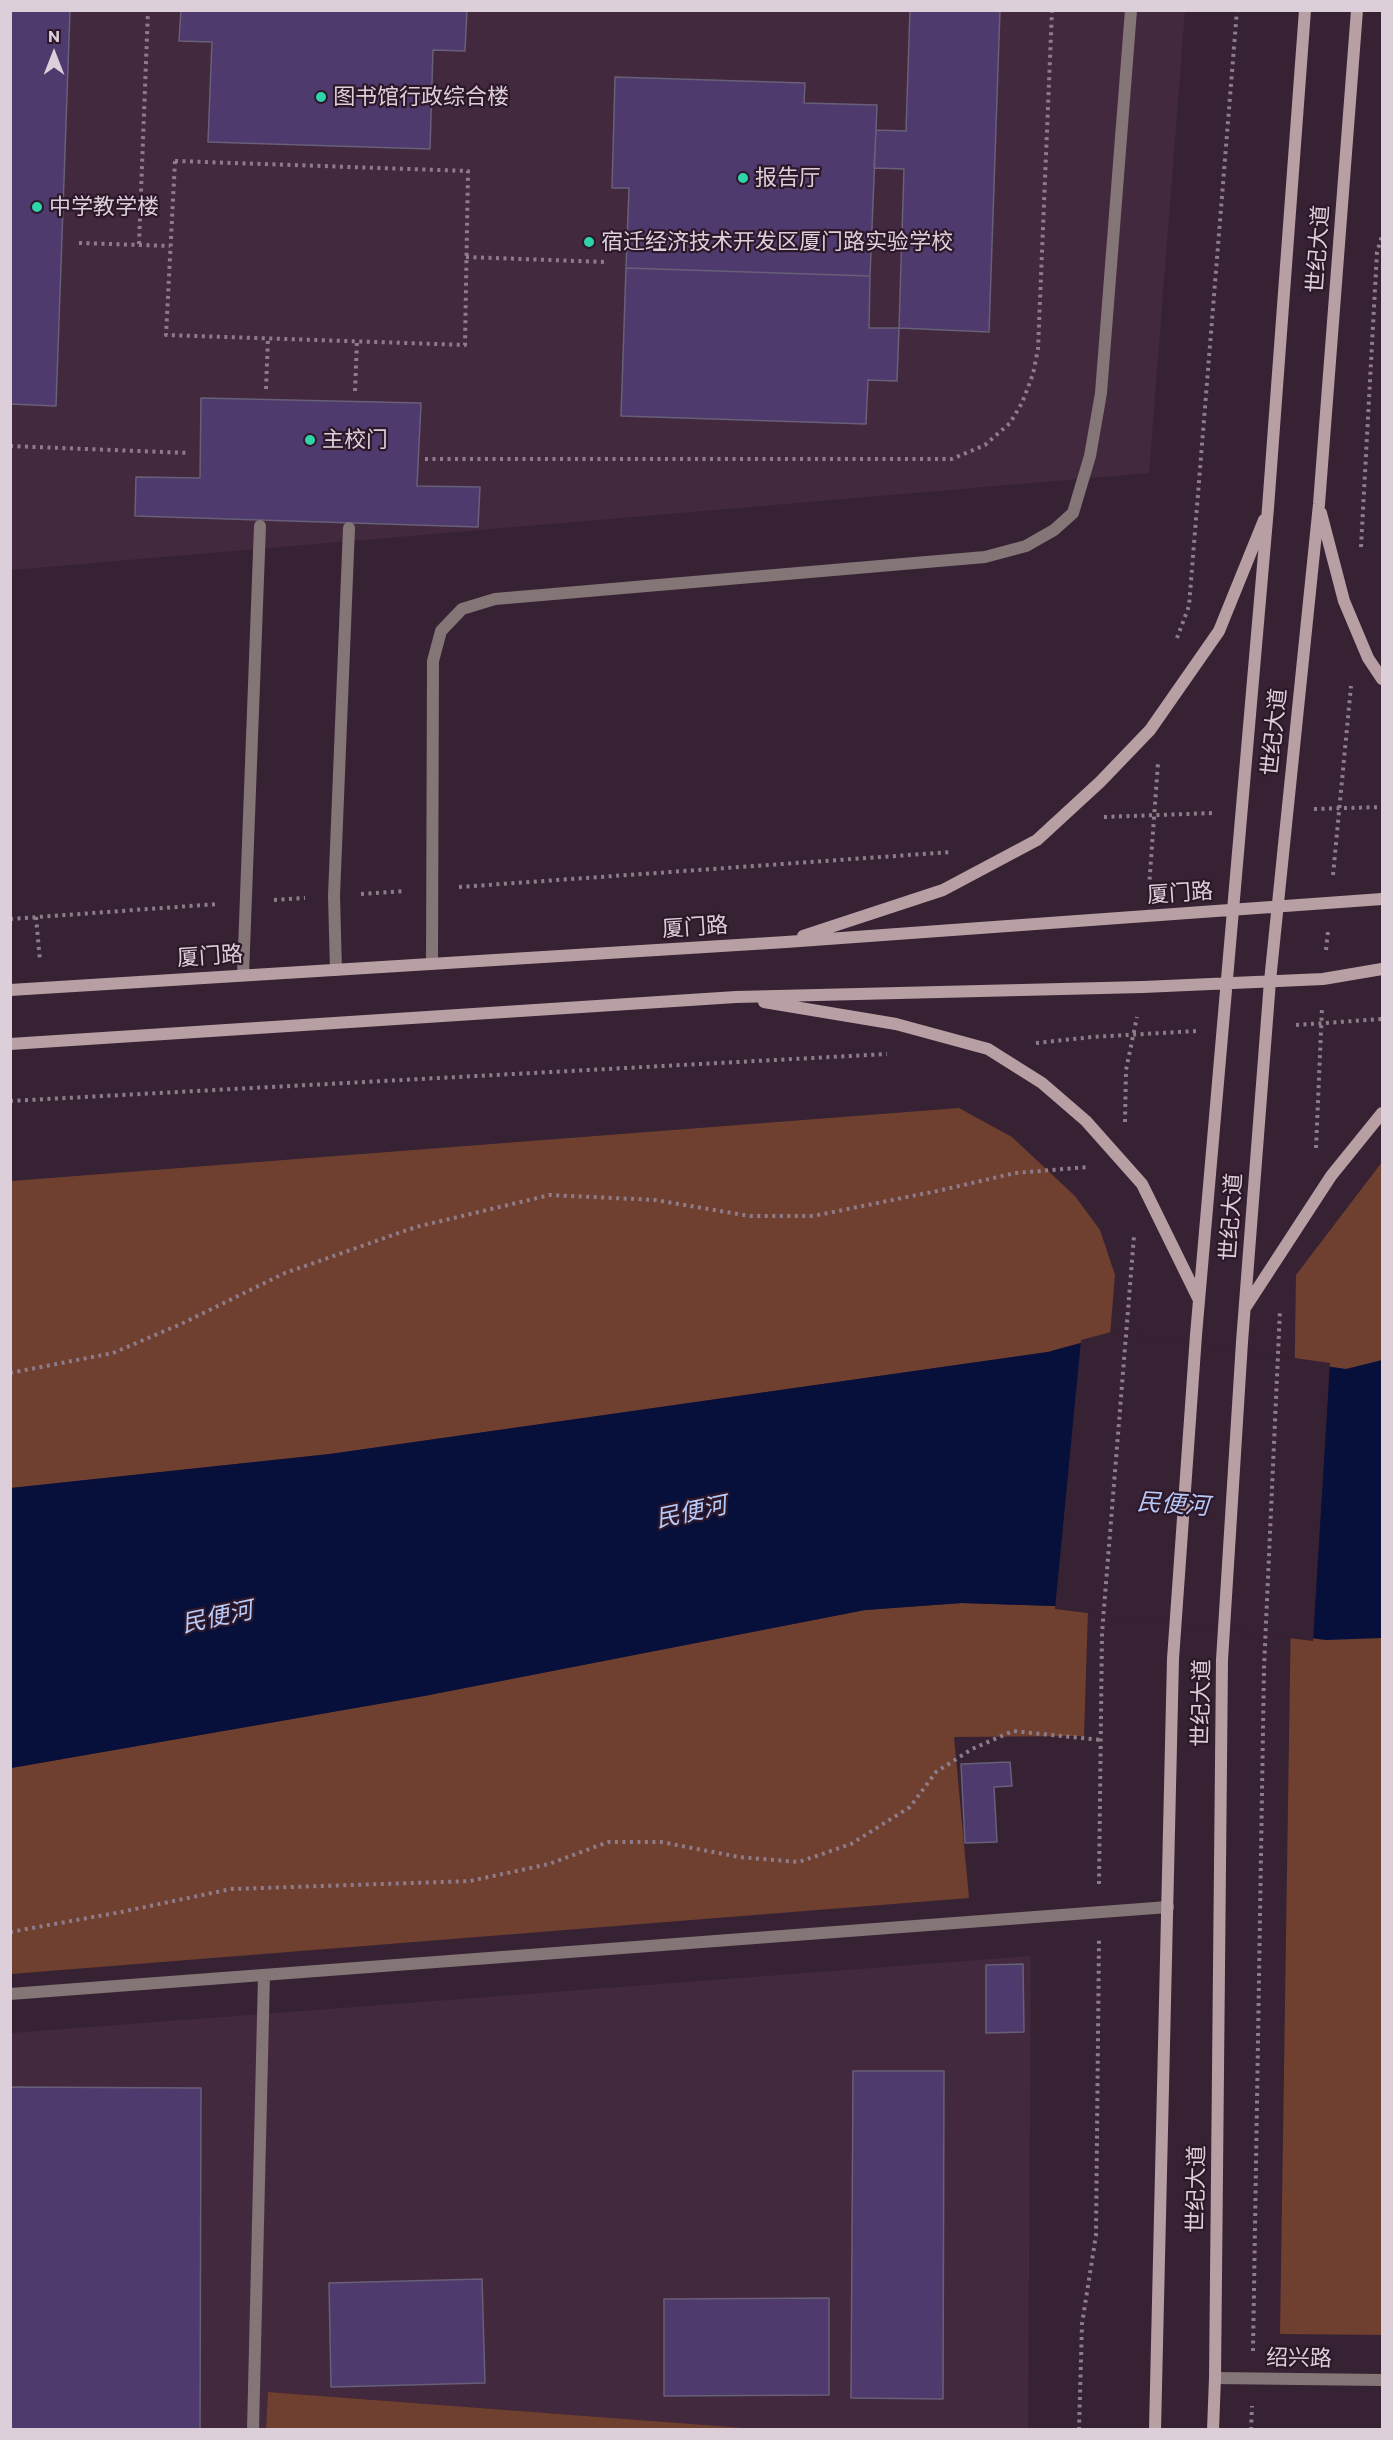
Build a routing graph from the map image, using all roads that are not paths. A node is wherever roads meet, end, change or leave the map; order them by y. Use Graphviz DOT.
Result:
graph roads {
  1 [pos="1131,10"];
  2 [pos="1305,10"];
  3 [pos="1357,10"];
  4 [pos="1319,504"];
  5 [pos="1268,508"];
  6 [pos="260,525"];
  7 [pos="349,528"];
  8 [pos="1383,679"];
  9 [pos="1383,899"];
  10 [pos="1277,907"];
  11 [pos="1232,910"];
  12 [pos="786,942"];
  13 [pos="432,964"];
  14 [pos="1383,969"];
  15 [pos="336,970"];
  16 [pos="243,975"];
  17 [pos="1270,981"];
  18 [pos="1226,982"];
  19 [pos="10,990"];
  20 [pos="736,997"];
  21 [pos="10,1044"];
  22 [pos="1383,1113"];
  23 [pos="1199,1301"];
  24 [pos="1245,1309"];
  25 [pos="1168,1906"];
  26 [pos="264,1975"];
  27 [pos="10,1994"];
  28 [pos="1215,2378"];
  29 [pos="1383,2380"];
  30 [pos="253,2430"];
  31 [pos="1155,2430"];
  32 [pos="1213,2430"];
  1 -- 13 [label="street"];
  2 -- 5 [label="street, 世纪大道"];
  3 -- 4 [label="street, 世纪大道"];
  4 -- 8 [label="street"];
  4 -- 10 [label="street, 世纪大道"];
  5 -- 11 [label="street, 世纪大道"];
  5 -- 12 [label="street"];
  6 -- 16 [label="street"];
  7 -- 15 [label="street"];
  9 -- 10 [label="street, 厦门路"];
  10 -- 11 [label="street, 厦门路"];
  10 -- 17 [label="street, 世纪大道"];
  11 -- 12 [label="street, 厦门路"];
  11 -- 18 [label="street, 世纪大道"];
  12 -- 13 [label="street, 厦门路"];
  13 -- 15 [label="street, 厦门路"];
  14 -- 17 [label="street"];
  15 -- 16 [label="street, 厦门路"];
  16 -- 19 [label="street, 厦门路"];
  17 -- 18 [label="street"];
  17 -- 24 [label="street, 世纪大道"];
  18 -- 20 [label="street"];
  18 -- 23 [label="street, 世纪大道"];
  20 -- 21 [label="street"];
  20 -- 23 [label="street"];
  22 -- 24 [label="street"];
  23 -- 25 [label="street, 世纪大道"];
  24 -- 28 [label="street, 世纪大道"];
  25 -- 26 [label="street"];
  25 -- 31 [label="street, 世纪大道"];
  26 -- 27 [label="street"];
  26 -- 30 [label="street"];
  28 -- 29 [label="street, 绍兴路"];
  28 -- 32 [label="street, 世纪大道"];
}
